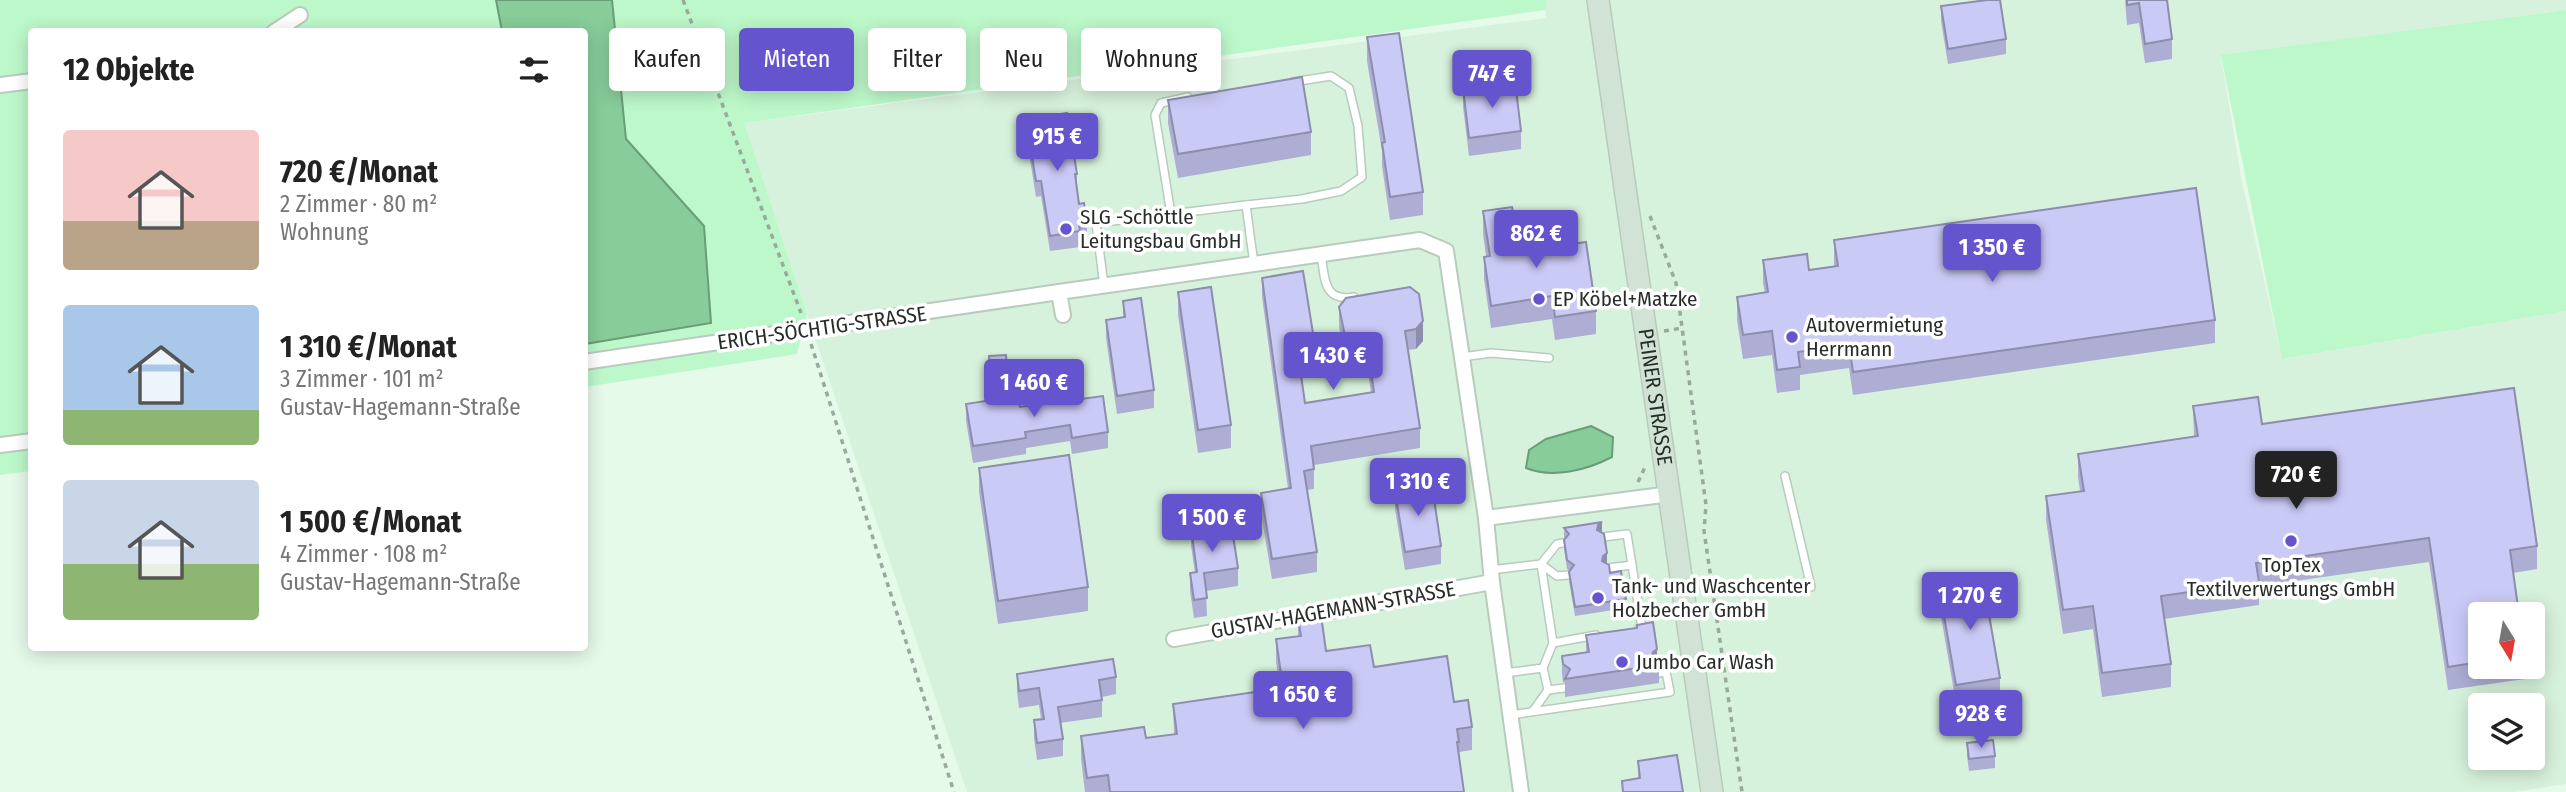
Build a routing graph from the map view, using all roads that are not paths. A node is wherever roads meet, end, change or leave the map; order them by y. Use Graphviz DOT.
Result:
graph roads {
  1 [pos="1598,0"];
  2 [pos="300,15"];
  3 [pos="280,28"];
  4 [pos="28,81"];
  5 [pos="0,85"];
  6 [pos="1278,85"];
  7 [pos="1200,95"];
  8 [pos="1246,205"];
  9 [pos="1171,214"];
  10 [pos="1321,254"];
  11 [pos="1254,264"];
  12 [pos="1104,286"];
  13 [pos="1059,292"];
  14 [pos="1367,296"];
  15 [pos="1063,315"];
  16 [pos="1462,357"];
  17 [pos="1549,358"];
  18 [pos="588,361"];
  19 [pos="28,441"];
  20 [pos="0,445"];
  21 [pos="1785,476"];
  22 [pos="1670,494"];
  23 [pos="1486,518"];
  24 [pos="1603,537"];
  25 [pos="1563,543"];
  26 [pos="1541,564"];
  27 [pos="1632,565"];
  28 [pos="1608,568"];
  29 [pos="1568,575"];
  30 [pos="1492,576"];
  31 [pos="1811,587"];
  32 [pos="1629,630"];
  33 [pos="1604,634"];
  34 [pos="1174,639"];
  35 [pos="1553,642"];
  36 [pos="1543,668"];
  37 [pos="1505,673"];
  38 [pos="1658,673"];
  39 [pos="1564,688"];
  40 [pos="1548,690"];
  41 [pos="1533,711"];
  42 [pos="1510,715"];
  43 [pos="1521,792"];
  44 [pos="1712,792"];
  1 -- 22 [label="main road, PEINER STRASSE"];
  2 -- 3 [label="street"];
  4 -- 5 [label="street"];
  6 -- 8 [label="lane"];
  7 -- 9 [label="lane"];
  8 -- 9 [label="lane"];
  8 -- 11 [label="lane"];
  9 -- 12 [label="lane"];
  10 -- 11 [label="street"];
  10 -- 14 [label="lane"];
  10 -- 16 [label="street"];
  11 -- 12 [label="street"];
  12 -- 13 [label="street"];
  13 -- 15 [label="street"];
  13 -- 18 [label="street, ERICH-SÖCHTIG-STRASSE"];
  16 -- 17 [label="lane"];
  16 -- 23 [label="street"];
  19 -- 20 [label="street"];
  21 -- 31 [label="lane"];
  22 -- 23 [label="street"];
  22 -- 44 [label="main road, PEINER STRASSE"];
  23 -- 30 [label="street"];
  24 -- 27 [label="lane"];
  25 -- 26 [label="lane"];
  26 -- 29 [label="lane"];
  26 -- 30 [label="lane"];
  26 -- 35 [label="lane"];
  27 -- 28 [label="lane"];
  27 -- 32 [label="lane"];
  30 -- 34 [label="street, GUSTAV-HAGEMANN-STRASSE"];
  30 -- 37 [label="street"];
  33 -- 35 [label="lane"];
  35 -- 36 [label="lane"];
  36 -- 37 [label="lane"];
  36 -- 40 [label="lane"];
  37 -- 42 [label="street"];
  38 -- 41 [label="lane"];
  39 -- 40 [label="lane"];
  40 -- 41 [label="lane"];
  41 -- 42 [label="lane"];
  42 -- 43 [label="street"];
}
